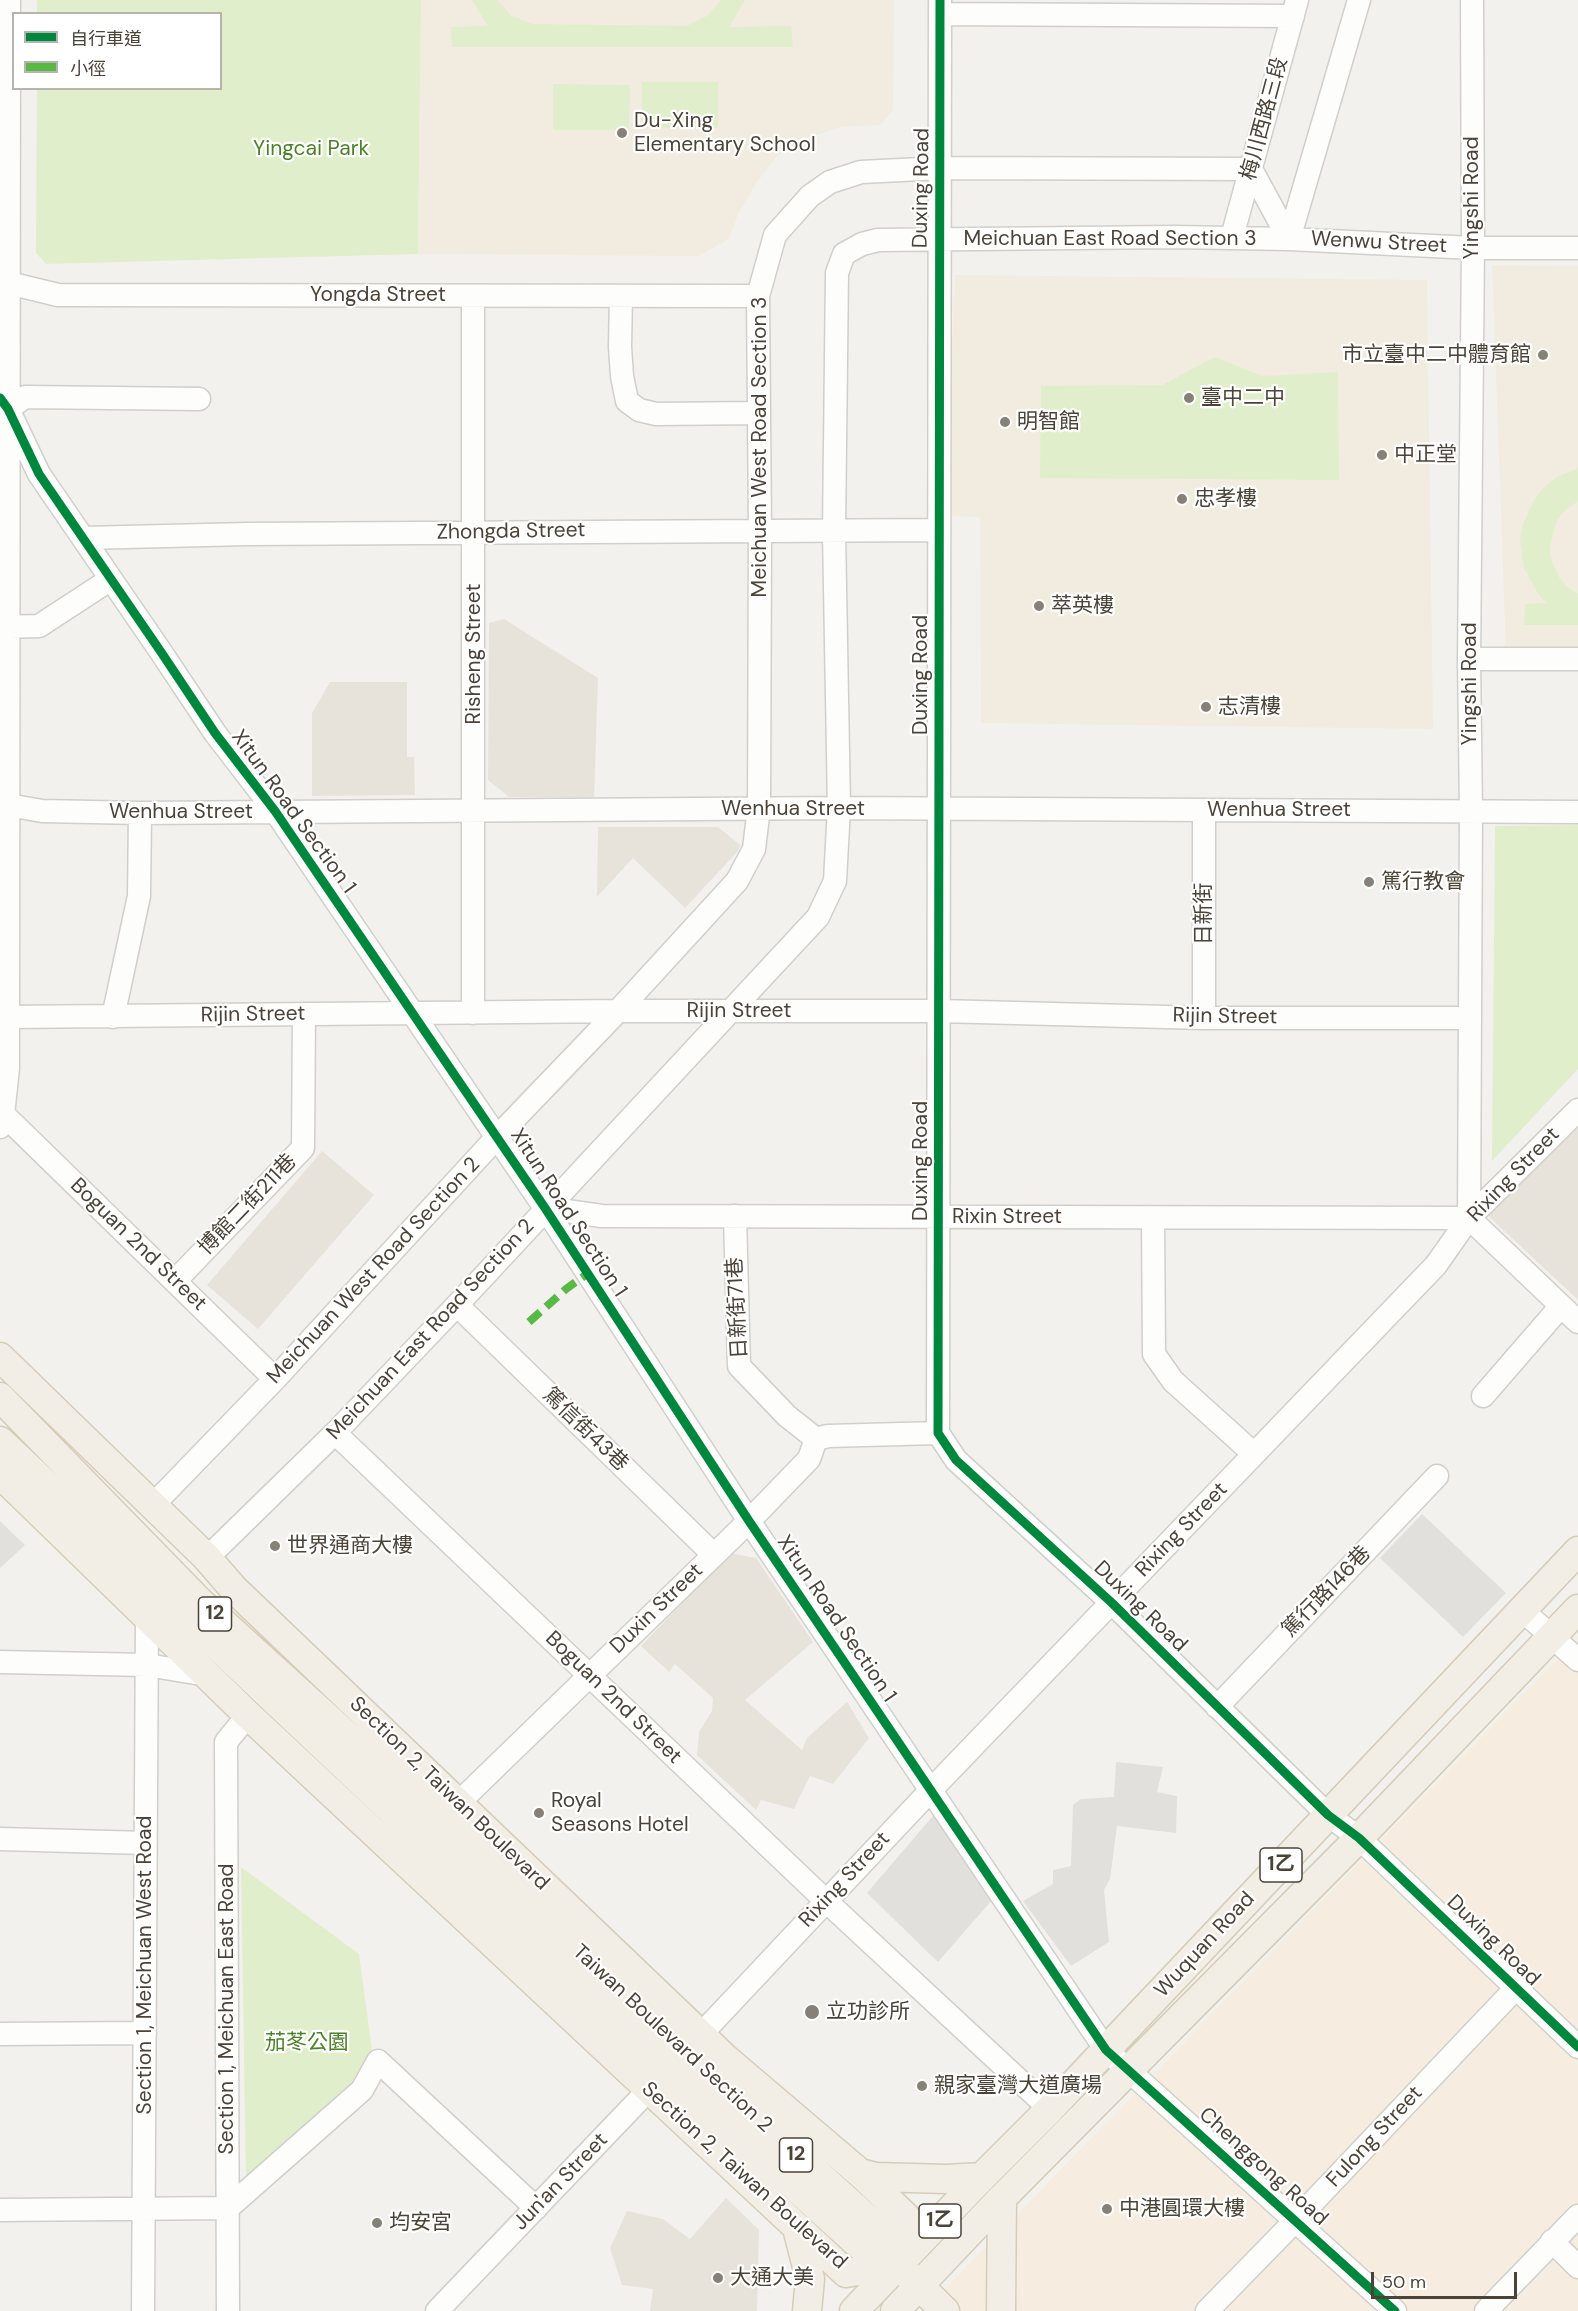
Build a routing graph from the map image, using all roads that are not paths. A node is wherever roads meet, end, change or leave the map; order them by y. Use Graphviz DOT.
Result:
graph roads {
  1 [pos="9,0"];
  2 [pos="1359,0"];
  3 [pos="1472,0"];
  4 [pos="940,7"];
  5 [pos="1295,8"];
  6 [pos="941,168"];
  7 [pos="1251,169"];
  8 [pos="1232,237"];
  9 [pos="1289,239"];
  10 [pos="939,241"];
  11 [pos="1473,248"];
  12 [pos="1578,248"];
  13 [pos="4,282"];
  14 [pos="473,296"];
  15 [pos="621,296"];
  16 [pos="758,296"];
  17 [pos="199,399"];
  18 [pos="3,404"];
  19 [pos="759,413"];
  20 [pos="5,474"];
  21 [pos="939,530"];
  22 [pos="760,531"];
  23 [pos="834,531"];
  24 [pos="474,533"];
  25 [pos="84,538"];
  26 [pos="111,579"];
  27 [pos="4,627"];
  28 [pos="1469,659"];
  29 [pos="1578,659"];
  30 [pos="4,802"];
  31 [pos="759,808"];
  32 [pos="839,808"];
  33 [pos="475,809"];
  34 [pos="939,809"];
  35 [pos="1204,810"];
  36 [pos="275,811"];
  37 [pos="1470,812"];
  38 [pos="1578,812"];
  39 [pos="140,813"];
  40 [pos="618,1011"];
  41 [pos="731,1011"];
  42 [pos="940,1011"];
  43 [pos="473,1013"];
  44 [pos="412,1014"];
  45 [pos="304,1015"];
  46 [pos="8,1017"];
  47 [pos="113,1017"];
  48 [pos="1204,1018"];
  49 [pos="1470,1018"];
  50 [pos="1578,1110"];
  51 [pos="1,1117"];
  52 [pos="497,1137"];
  53 [pos="545,1208"];
  54 [pos="735,1215"];
  55 [pos="939,1217"];
  56 [pos="1153,1218"];
  57 [pos="1469,1218"];
  58 [pos="174,1281"];
  59 [pos="457,1305"];
  60 [pos="1561,1306"];
  61 [pos="1578,1322"];
  62 [pos="0,1357"];
  63 [pos="275,1379"];
  64 [pos="1483,1396"];
  65 [pos="0,1397"];
  66 [pos="334,1433"];
  67 [pos="938,1433"];
  68 [pos="816,1439"];
  69 [pos="0,1441"];
  70 [pos="1254,1454"];
  71 [pos="0,1474"];
  72 [pos="1437,1476"];
  73 [pos="153,1505"];
  74 [pos="749,1521"];
  75 [pos="1578,1551"];
  76 [pos="713,1554"];
  77 [pos="207,1558"];
  78 [pos="1112,1602"];
  79 [pos="1578,1609"];
  80 [pos="1522,1610"];
  81 [pos="147,1618"];
  82 [pos="1552,1636"];
  83 [pos="1578,1659"];
  84 [pos="0,1662"];
  85 [pos="147,1665"];
  86 [pos="207,1675"];
  87 [pos="588,1676"];
  88 [pos="1217,1707"];
  89 [pos="248,1715"];
  90 [pos="930,1791"];
  91 [pos="1328,1815"];
  92 [pos="440,1821"];
  93 [pos="1359,1838"];
  94 [pos="0,1839"];
  95 [pos="144,1843"];
  96 [pos="401,1859"];
  97 [pos="826,1901"];
  98 [pos="1516,1988"];
  99 [pos="145,2033"];
  100 [pos="0,2034"];
  101 [pos="1578,2047"];
  102 [pos="1106,2050"];
  103 [pos="675,2062"];
  104 [pos="1128,2070"];
  105 [pos="1050,2109"];
  106 [pos="860,2173"];
  107 [pos="981,2177"];
  108 [pos="1002,2198"];
  109 [pos="144,2208"];
  110 [pos="228,2208"];
  111 [pos="536,2208"];
  112 [pos="0,2210"];
  113 [pos="1578,2216"];
  114 [pos="1295,2221"];
  115 [pos="796,2226"];
  116 [pos="1552,2241"];
  117 [pos="898,2265"];
  118 [pos="1578,2267"];
  119 [pos="919,2286"];
  120 [pos="440,2310"];
  121 [pos="1211,2310"];
  122 [pos="143,2311"];
  123 [pos="228,2311"];
  124 [pos="807,2311"];
  125 [pos="854,2311"];
  126 [pos="895,2311"];
  127 [pos="945,2311"];
  128 [pos="1001,2311"];
  129 [pos="1395,2311"];
  130 [pos="1486,2311"];
  1 -- 13 [label="street"];
  2 -- 9 [label="street"];
  3 -- 11 [label="street, Yingshi Road"];
  4 -- 5 [label="street"];
  4 -- 6 [label="street, Duxing Road"];
  5 -- 7 [label="street, 梅川西路三段"];
  6 -- 7 [label="street, Meichuan West Road Section 3"];
  6 -- 10 [label="street, Duxing Road"];
  6 -- 16 [label="street, Meichuan West Road Section 3"];
  7 -- 8 [label="street, 梅川西路三段"];
  7 -- 9 [label="street"];
  8 -- 9 [label="street, Meichuan East Road Section 3"];
  8 -- 10 [label="street, Meichuan East Road Section 3"];
  9 -- 11 [label="street, Wenwu Street"];
  10 -- 21 [label="street, Duxing Road"];
  10 -- 23 [label="street, Meichuan East Road Section 3"];
  11 -- 12 [label="street, Wenwu Street"];
  11 -- 28 [label="street, Yingshi Road"];
  13 -- 14 [label="street, Yongda Street"];
  13 -- 18 [label="street"];
  14 -- 15 [label="street, Yongda Street"];
  14 -- 24 [label="street, Risheng Street"];
  15 -- 16 [label="street, Yongda Street"];
  15 -- 19 [label="street"];
  16 -- 19 [label="street, Meichuan West Road Section 3"];
  17 -- 18 [label="street"];
  18 -- 20 [label="street"];
  18 -- 25 [label="street, Xitun Road Section 1"];
  19 -- 22 [label="street, Meichuan West Road Section 3"];
  20 -- 27 [label="street"];
  21 -- 23 [label="street, Zhongda Street"];
  21 -- 34 [label="street, Duxing Road"];
  22 -- 23 [label="street, Zhongda Street"];
  22 -- 24 [label="street, Zhongda Street"];
  22 -- 31 [label="street, Meichuan West Road Section 3"];
  23 -- 32 [label="street, Meichuan East Road Section 3"];
  24 -- 25 [label="street, Zhongda Street"];
  24 -- 33 [label="street, Risheng Street"];
  25 -- 26 [label="street, Xitun Road Section 1"];
  26 -- 27 [label="street"];
  26 -- 36 [label="street, Xitun Road Section 1"];
  27 -- 30 [label="street"];
  28 -- 29 [label="street"];
  28 -- 37 [label="street, Yingshi Road"];
  30 -- 39 [label="street, Wenhua Street"];
  30 -- 46 [label="street"];
  31 -- 32 [label="street, Wenhua Street"];
  31 -- 33 [label="street, Wenhua Street"];
  31 -- 40 [label="street, Meichuan West Road Section 2"];
  32 -- 34 [label="street, Wenhua Street"];
  32 -- 41 [label="street, Meichuan East Road Section 2"];
  33 -- 36 [label="street, Wenhua Street"];
  33 -- 43 [label="street, Risheng Street"];
  34 -- 35 [label="street, Wenhua Street"];
  34 -- 42 [label="street, Duxing Road"];
  35 -- 37 [label="street, Wenhua Street"];
  35 -- 48 [label="street, 日新街"];
  36 -- 39 [label="street, Wenhua Street"];
  36 -- 44 [label="street, Xitun Road Section 1"];
  37 -- 38 [label="street, Wenhua Street"];
  37 -- 49 [label="street, Yingshi Road"];
  39 -- 47 [label="street"];
  40 -- 41 [label="street, Rijin Street"];
  40 -- 43 [label="street, Rijin Street"];
  40 -- 52 [label="street, Meichuan West Road Section 2"];
  41 -- 42 [label="street, Rijin Street"];
  41 -- 53 [label="street, Meichuan East Road Section 2"];
  42 -- 48 [label="street, Rijin Street"];
  42 -- 55 [label="street, Duxing Road"];
  43 -- 44 [label="street, Rijin Street"];
  44 -- 45 [label="street, Rijin Street"];
  44 -- 52 [label="street, Xitun Road Section 1"];
  45 -- 47 [label="street, Rijin Street"];
  45 -- 58 [label="street, 博館二街211巷"];
  46 -- 47 [label="street, Rijin Street"];
  46 -- 51 [label="street"];
  48 -- 49 [label="street, Rijin Street"];
  49 -- 57 [label="street, Yingshi Road"];
  50 -- 57 [label="street, Rixing Street"];
  51 -- 58 [label="street, Boguan 2nd Street"];
  52 -- 53 [label="street, Xitun Road Section 1"];
  52 -- 63 [label="street, Meichuan West Road Section 2"];
  53 -- 54 [label="street, Rixin Street"];
  53 -- 59 [label="street, Meichuan East Road Section 2"];
  53 -- 74 [label="street, Xitun Road Section 1"];
  54 -- 55 [label="street, Rixin Street"];
  54 -- 68 [label="street, 日新街71巷"];
  55 -- 56 [label="street, Rixin Street"];
  55 -- 67 [label="street, Duxing Road"];
  56 -- 57 [label="street, Rixin Street"];
  56 -- 70 [label="street"];
  57 -- 60 [label="street"];
  57 -- 70 [label="street, Rixing Street"];
  58 -- 63 [label="street, Boguan 2nd Street"];
  59 -- 66 [label="street, Meichuan East Road Section 2"];
  59 -- 76 [label="street, 篤信街43巷"];
  60 -- 61 [label="street"];
  60 -- 64 [label="street"];
  62 -- 73 [label="main road, Section 2, Taiwan Boulevard"];
  63 -- 73 [label="street, Meichuan West Road Section 2"];
  65 -- 92 [label="main road, Taiwan Boulevard Section 2 / 12"];
  66 -- 77 [label="street, Meichuan East Road Section 2"];
  66 -- 87 [label="street, Boguan 2nd Street"];
  67 -- 68 [label="street"];
  67 -- 78 [label="street, Duxing Road"];
  68 -- 74 [label="street, Duxin Street"];
  69 -- 92 [label="main road, Taiwan Boulevard Section 2 / 12"];
  70 -- 78 [label="street, Rixing Street"];
  71 -- 81 [label="main road, Section 2, Taiwan Boulevard"];
  72 -- 88 [label="street, 篤行路146巷"];
  73 -- 77 [label="main road, Section 2, Taiwan Boulevard"];
  74 -- 76 [label="street, Duxin Street"];
  74 -- 90 [label="street, Xitun Road Section 1"];
  75 -- 80 [label="main road, Wuquan Road / 1乙"];
  76 -- 87 [label="street, Duxin Street"];
  77 -- 92 [label="main road, Section 2, Taiwan Boulevard"];
  78 -- 88 [label="street, Duxing Road"];
  78 -- 90 [label="street, Rixing Street"];
  79 -- 82 [label="main road, Wuquan Road / 1乙"];
  80 -- 82 [label="street"];
  80 -- 91 [label="main road, Wuquan Road / 1乙"];
  81 -- 85 [label="street, Section 1, Meichuan West Road"];
  81 -- 86 [label="main road, Section 2, Taiwan Boulevard"];
  82 -- 83 [label="street"];
  82 -- 93 [label="main road, Wuquan Road / 1乙"];
  84 -- 85 [label="street"];
  85 -- 86 [label="street"];
  85 -- 95 [label="street, Section 1, Meichuan West Road"];
  86 -- 89 [label="main road, Section 2, Taiwan Boulevard"];
  87 -- 92 [label="street, Duxin Street"];
  87 -- 97 [label="street, Boguan 2nd Street"];
  88 -- 91 [label="street, Duxing Road"];
  89 -- 96 [label="main road, Section 2, Taiwan Boulevard"];
  89 -- 110 [label="street, Section 1, Meichuan East Road"];
  90 -- 97 [label="street, Rixing Street"];
  90 -- 102 [label="street, Xitun Road Section 1"];
  91 -- 93 [label="street, Duxing Road"];
  91 -- 102 [label="main road, Wuquan Road / 1乙"];
  92 -- 96 [label="street, Duxin Street"];
  92 -- 103 [label="main road, Taiwan Boulevard Section 2 / 12"];
  93 -- 98 [label="street, Duxing Road"];
  93 -- 104 [label="main road, Wuquan Road / 1乙"];
  94 -- 95 [label="street"];
  95 -- 99 [label="street, Section 1, Meichuan West Road"];
  96 -- 103 [label="main road, Section 2, Taiwan Boulevard"];
  97 -- 103 [label="street, Rixing Street"];
  97 -- 105 [label="street, Boguan 2nd Street"];
  98 -- 101 [label="street, Duxing Road"];
  98 -- 114 [label="street, Fulong Street"];
  99 -- 100 [label="street"];
  99 -- 109 [label="street, Section 1, Meichuan West Road"];
  102 -- 104 [label="street, Chenggong Road"];
  102 -- 105 [label="main road, Wuquan Road / 1乙"];
  103 -- 106 [label="main road, Section 2, Taiwan Boulevard"];
  103 -- 111 [label="street, Jun'an Street"];
  103 -- 115 [label="main road, Section 2, Taiwan Boulevard"];
  103 -- 117 [label="main road, Taiwan Boulevard Section 2 / 12"];
  104 -- 108 [label="main road, Wuquan Road / 1乙"];
  104 -- 114 [label="street, Chenggong Road"];
  105 -- 107 [label="main road, Wuquan Road / 1乙"];
  106 -- 107 [label="main road"];
  106 -- 117 [label="main road, Section 2, Taiwan Boulevard"];
  107 -- 117 [label="main road, Wuquan Road / 1乙"];
  108 -- 119 [label="main road, Wuquan Road / 1乙"];
  108 -- 128 [label="main road"];
  109 -- 110 [label="street"];
  109 -- 112 [label="street"];
  109 -- 122 [label="street, Section 1, Meichuan West Road"];
  110 -- 111 [label="street"];
  110 -- 123 [label="street, Section 1, Meichuan East Road"];
  111 -- 120 [label="street, Jun'an Street"];
  113 -- 116 [label="street"];
  114 -- 121 [label="street, Fulong Street"];
  114 -- 129 [label="street, Chenggong Road"];
  115 -- 117 [label="main road, Section 2, Taiwan Boulevard"];
  115 -- 124 [label="main road"];
  116 -- 118 [label="street"];
  116 -- 130 [label="street"];
  117 -- 119 [label="main road, 12"];
  117 -- 125 [label="main road, Wuquan Road / 1乙"];
  119 -- 126 [label="main road, Wuquan Road / 1乙"];
  119 -- 127 [label="main road, 12"];
}
